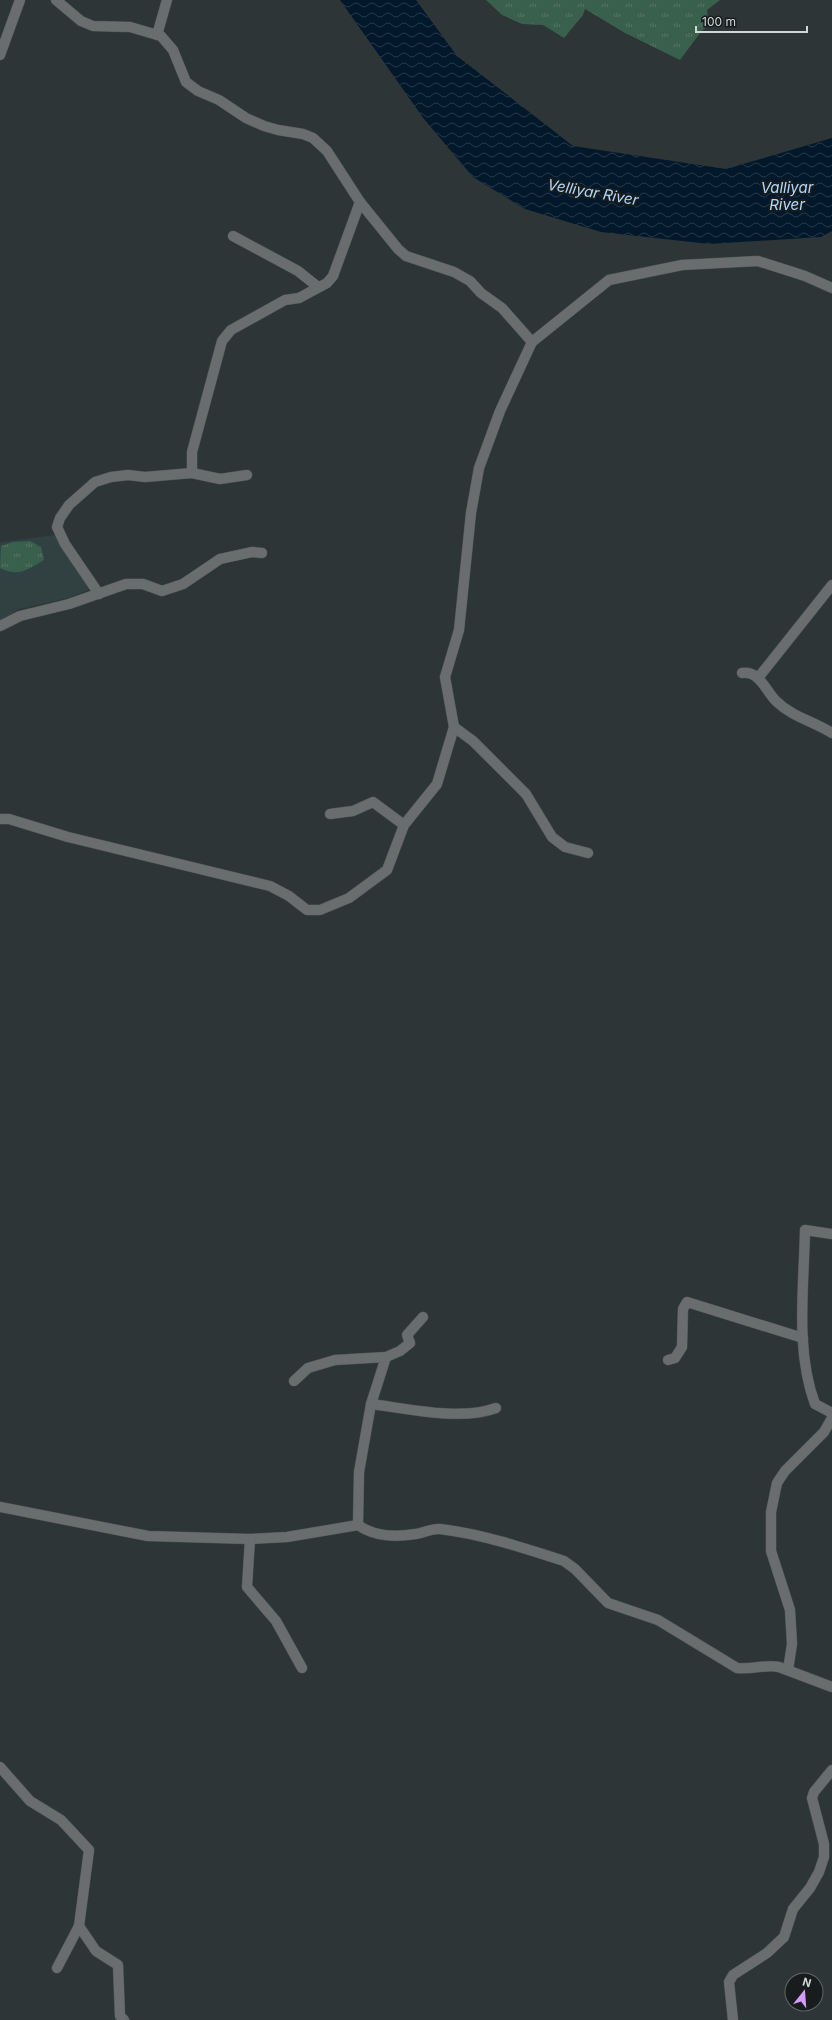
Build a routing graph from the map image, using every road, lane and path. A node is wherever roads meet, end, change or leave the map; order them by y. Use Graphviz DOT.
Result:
graph roads {
  1 [pos="20,0"];
  2 [pos="56,0"];
  3 [pos="167,0"];
  4 [pos="157,35"];
  5 [pos="0,55"];
  6 [pos="360,202"];
  7 [pos="233,236"];
  8 [pos="318,287"];
  9 [pos="832,288"];
  10 [pos="532,342"];
  11 [pos="192,474"];
  12 [pos="247,476"];
  13 [pos="262,553"];
  14 [pos="832,585"];
  15 [pos="99,594"];
  16 [pos="0,626"];
  17 [pos="742,673"];
  18 [pos="758,678"];
  19 [pos="454,726"];
  20 [pos="832,733"];
  21 [pos="330,814"];
  22 [pos="0,819"];
  23 [pos="404,825"];
  24 [pos="588,853"];
  25 [pos="832,1234"];
  26 [pos="423,1317"];
  27 [pos="803,1338"];
  28 [pos="386,1357"];
  29 [pos="668,1360"];
  30 [pos="294,1381"];
  31 [pos="371,1404"];
  32 [pos="496,1408"];
  33 [pos="832,1413"];
  34 [pos="832,1418"];
  35 [pos="0,1507"];
  36 [pos="358,1525"];
  37 [pos="250,1539"];
  38 [pos="302,1668"];
  39 [pos="788,1670"];
  40 [pos="832,1687"];
  41 [pos="0,1767"];
  42 [pos="832,1770"];
  43 [pos="828,1858"];
  44 [pos="79,1926"];
  45 [pos="56,1968"];
  46 [pos="124,2020"];
  47 [pos="733,2020"];
  1 -- 5 [label="street"];
  2 -- 4 [label="street"];
  3 -- 4 [label="street"];
  4 -- 6 [label="street"];
  6 -- 8 [label="street"];
  6 -- 10 [label="street"];
  7 -- 8 [label="street"];
  8 -- 11 [label="street"];
  9 -- 10 [label="street"];
  10 -- 19 [label="street"];
  11 -- 12 [label="street"];
  11 -- 15 [label="street"];
  13 -- 15 [label="street"];
  14 -- 18 [label="street"];
  15 -- 16 [label="street"];
  17 -- 18 [label="street"];
  18 -- 20 [label="street"];
  19 -- 23 [label="street"];
  19 -- 24 [label="street"];
  21 -- 23 [label="street"];
  22 -- 23 [label="street"];
  25 -- 27 [label="street"];
  26 -- 28 [label="street"];
  27 -- 29 [label="street"];
  27 -- 33 [label="street"];
  28 -- 30 [label="street"];
  28 -- 31 [label="street"];
  31 -- 32 [label="street"];
  31 -- 36 [label="street"];
  34 -- 39 [label="street"];
  35 -- 37 [label="street"];
  36 -- 37 [label="street"];
  36 -- 39 [label="street"];
  37 -- 38 [label="street"];
  39 -- 40 [label="street"];
  41 -- 44 [label="street"];
  42 -- 43 [label="street"];
  43 -- 47 [label="street"];
  44 -- 45 [label="street"];
  44 -- 46 [label="street"];
}
